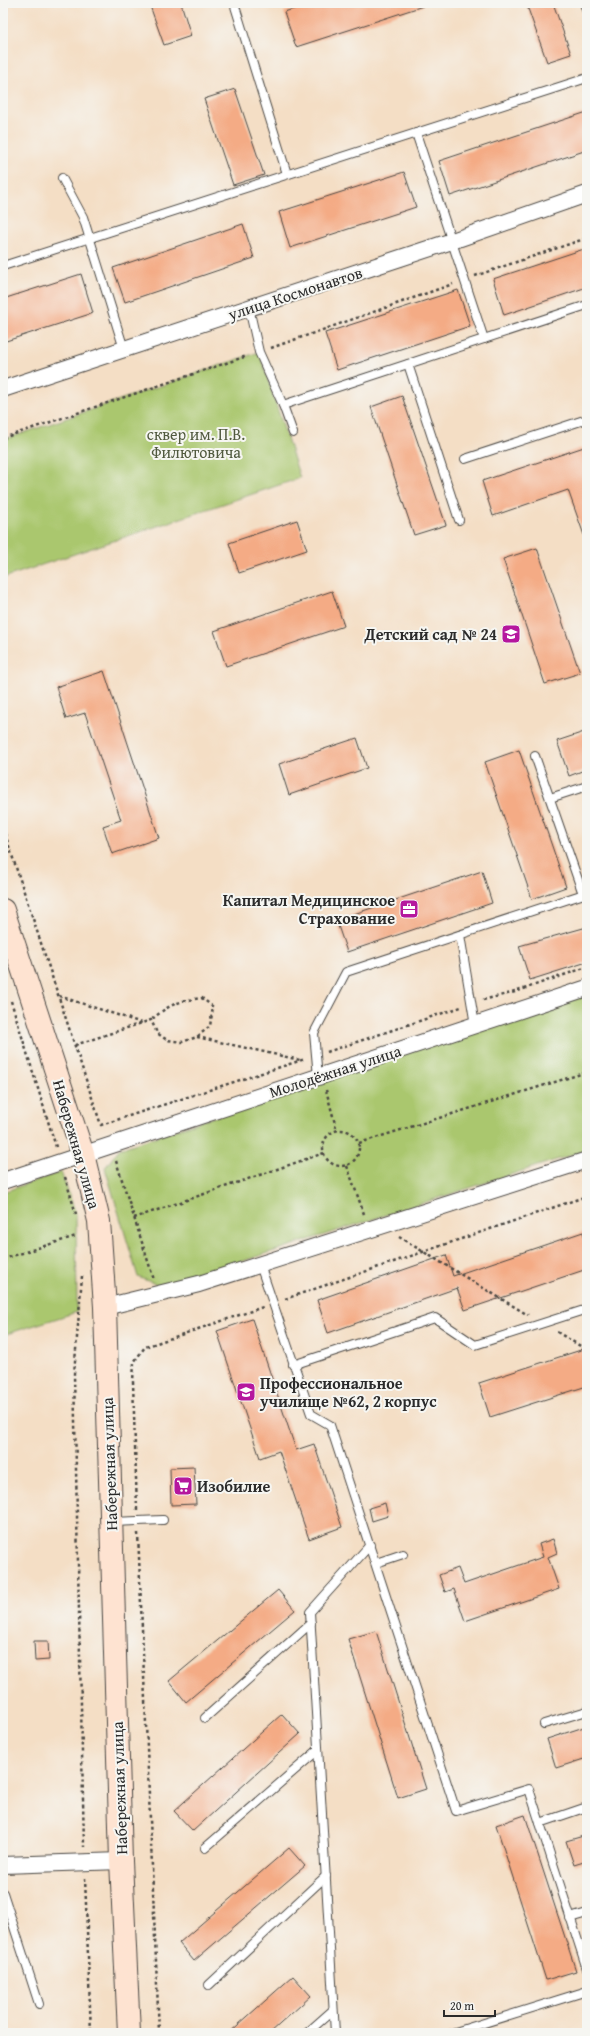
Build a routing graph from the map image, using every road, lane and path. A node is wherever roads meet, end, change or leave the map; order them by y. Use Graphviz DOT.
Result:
graph roads {
  1 [pos="234,3"];
  2 [pos="584,3"];
  3 [pos="587,12"];
  4 [pos="587,78"];
  5 [pos="416,133"];
  6 [pos="288,174"];
  7 [pos="62,178"];
  8 [pos="587,194"];
  9 [pos="90,238"];
  10 [pos="587,238"];
  11 [pos="452,241"];
  12 [pos="3,266"];
  13 [pos="464,280"];
  14 [pos="587,305"];
  15 [pos="249,308"];
  16 [pos="484,339"];
  17 [pos="124,349"];
  18 [pos="259,352"];
  19 [pos="408,364"];
  20 [pos="3,389"];
  21 [pos="283,405"];
  22 [pos="587,419"];
  23 [pos="293,433"];
  24 [pos="3,438"];
  25 [pos="465,459"];
  26 [pos="459,520"];
  27 [pos="535,756"];
  28 [pos="587,786"];
  29 [pos="550,798"];
  30 [pos="3,828"];
  31 [pos="585,893"];
  32 [pos="3,910"];
  33 [pos="460,935"];
  34 [pos="587,967"];
  35 [pos="587,988"];
  36 [pos="59,996"];
  37 [pos="10,998"];
  38 [pos="471,1004"];
  39 [pos="151,1020"];
  40 [pos="143,1023"];
  41 [pos="475,1025"];
  42 [pos="197,1037"];
  43 [pos="75,1045"];
  44 [pos="316,1056"];
  45 [pos="302,1060"];
  46 [pos="587,1072"];
  47 [pos="320,1076"];
  48 [pos="337,1131"];
  49 [pos="359,1143"];
  50 [pos="324,1153"];
  51 [pos="83,1154"];
  52 [pos="114,1156"];
  53 [pos="587,1160"];
  54 [pos="60,1162"];
  55 [pos="347,1166"];
  56 [pos="3,1181"];
  57 [pos="587,1196"];
  58 [pos="134,1218"];
  59 [pos="357,1218"];
  60 [pos="78,1221"];
  61 [pos="76,1236"];
  62 [pos="398,1236"];
  63 [pos="3,1259"];
  64 [pos="260,1265"];
  65 [pos="82,1275"];
  66 [pos="155,1284"];
  67 [pos="273,1304"];
  68 [pos="105,1307"];
  69 [pos="587,1309"];
  70 [pos="533,1318"];
  71 [pos="553,1330"];
  72 [pos="587,1350"];
  73 [pos="293,1365"];
  74 [pos="163,1520"];
  75 [pos="138,1521"];
  76 [pos="111,1522"];
  77 [pos="370,1545"];
  78 [pos="403,1554"];
  79 [pos="376,1562"];
  80 [pos="311,1622"];
  81 [pos="587,1711"];
  82 [pos="205,1718"];
  83 [pos="544,1724"];
  84 [pos="318,1750"];
  85 [pos="587,1807"];
  86 [pos="540,1823"];
  87 [pos="205,1848"];
  88 [pos="121,1862"];
  89 [pos="84,1863"];
  90 [pos="3,1865"];
  91 [pos="326,1876"];
  92 [pos="3,1894"];
  93 [pos="587,1912"];
  94 [pos="570,1918"];
  95 [pos="587,1969"];
  96 [pos="209,1985"];
  97 [pos="587,1991"];
  98 [pos="39,2004"];
  99 [pos="333,2010"];
  100 [pos="91,2033"];
  101 [pos="129,2033"];
  102 [pos="159,2033"];
  103 [pos="307,2033"];
  104 [pos="335,2033"];
  105 [pos="452,2033"];
  1 -- 6 [label="lane"];
  2 -- 3 [label="lane"];
  4 -- 5 [label="lane"];
  5 -- 6 [label="lane"];
  5 -- 11 [label="lane"];
  6 -- 9 [label="lane"];
  7 -- 9 [label="lane"];
  8 -- 11 [label="street, улица Космонавтов"];
  9 -- 12 [label="lane"];
  9 -- 17 [label="lane"];
  10 -- 13 [label="path"];
  11 -- 13 [label="lane"];
  11 -- 15 [label="street, улица Космонавтов"];
  13 -- 16 [label="lane"];
  13 -- 18 [label="path"];
  14 -- 16 [label="lane"];
  15 -- 17 [label="street, улица Космонавтов"];
  15 -- 18 [label="lane"];
  16 -- 19 [label="lane"];
  17 -- 20 [label="street, улица Космонавтов"];
  18 -- 21 [label="lane"];
  18 -- 24 [label="path"];
  19 -- 21 [label="lane"];
  19 -- 26 [label="lane"];
  21 -- 23 [label="lane"];
  22 -- 25 [label="lane"];
  27 -- 29 [label="lane"];
  28 -- 29 [label="lane"];
  29 -- 31 [label="lane"];
  30 -- 36 [label="path"];
  31 -- 33 [label="lane"];
  32 -- 51 [label="street, Набережная улица"];
  33 -- 38 [label="lane"];
  33 -- 44 [label="lane"];
  34 -- 38 [label="path"];
  35 -- 41 [label="street, Молодёжная улица"];
  36 -- 40 [label="path"];
  36 -- 43 [label="path"];
  37 -- 54 [label="path"];
  38 -- 41 [label="lane"];
  38 -- 44 [label="path"];
  39 -- 40 [label="path"];
  39 -- 42 [label="path"];
  39 -- 42 [label="path"];
  40 -- 43 [label="path"];
  41 -- 47 [label="street, Молодёжная улица"];
  42 -- 45 [label="path"];
  43 -- 45 [label="path"];
  44 -- 45 [label="path"];
  44 -- 47 [label="lane"];
  46 -- 49 [label="path"];
  47 -- 48 [label="path"];
  47 -- 51 [label="street, Молодёжная улица"];
  48 -- 49 [label="path"];
  48 -- 50 [label="path"];
  49 -- 55 [label="path"];
  50 -- 55 [label="path"];
  50 -- 58 [label="path"];
  51 -- 54 [label="street, Молодёжная улица"];
  51 -- 68 [label="street, Набережная улица"];
  52 -- 58 [label="path, Набережная улица"];
  53 -- 64 [label="street"];
  54 -- 56 [label="street, Молодёжная улица"];
  54 -- 60 [label="path"];
  55 -- 59 [label="path"];
  57 -- 67 [label="path"];
  58 -- 66 [label="path, Набережная улица"];
  61 -- 63 [label="path"];
  62 -- 70 [label="path"];
  64 -- 67 [label="lane"];
  64 -- 68 [label="street"];
  65 -- 89 [label="path"];
  67 -- 73 [label="lane"];
  67 -- 75 [label="path"];
  68 -- 76 [label="street, Набережная улица"];
  69 -- 73 [label="lane"];
  71 -- 72 [label="path"];
  73 -- 77 [label="lane"];
  74 -- 75 [label="lane"];
  75 -- 76 [label="lane"];
  75 -- 102 [label="path"];
  76 -- 88 [label="street, Набережная улица"];
  77 -- 79 [label="lane"];
  77 -- 80 [label="lane"];
  78 -- 79 [label="lane"];
  79 -- 86 [label="lane"];
  80 -- 82 [label="lane"];
  80 -- 84 [label="lane"];
  81 -- 83 [label="lane"];
  84 -- 87 [label="lane"];
  84 -- 91 [label="lane"];
  85 -- 86 [label="lane"];
  86 -- 94 [label="lane"];
  88 -- 89 [label="street"];
  88 -- 101 [label="street, Набережная улица"];
  89 -- 90 [label="street"];
  89 -- 100 [label="path"];
  91 -- 96 [label="lane"];
  91 -- 99 [label="lane"];
  92 -- 98 [label="lane"];
  93 -- 94 [label="lane"];
  94 -- 95 [label="lane"];
  97 -- 105 [label="lane"];
  99 -- 103 [label="lane"];
  99 -- 104 [label="lane"];
}
